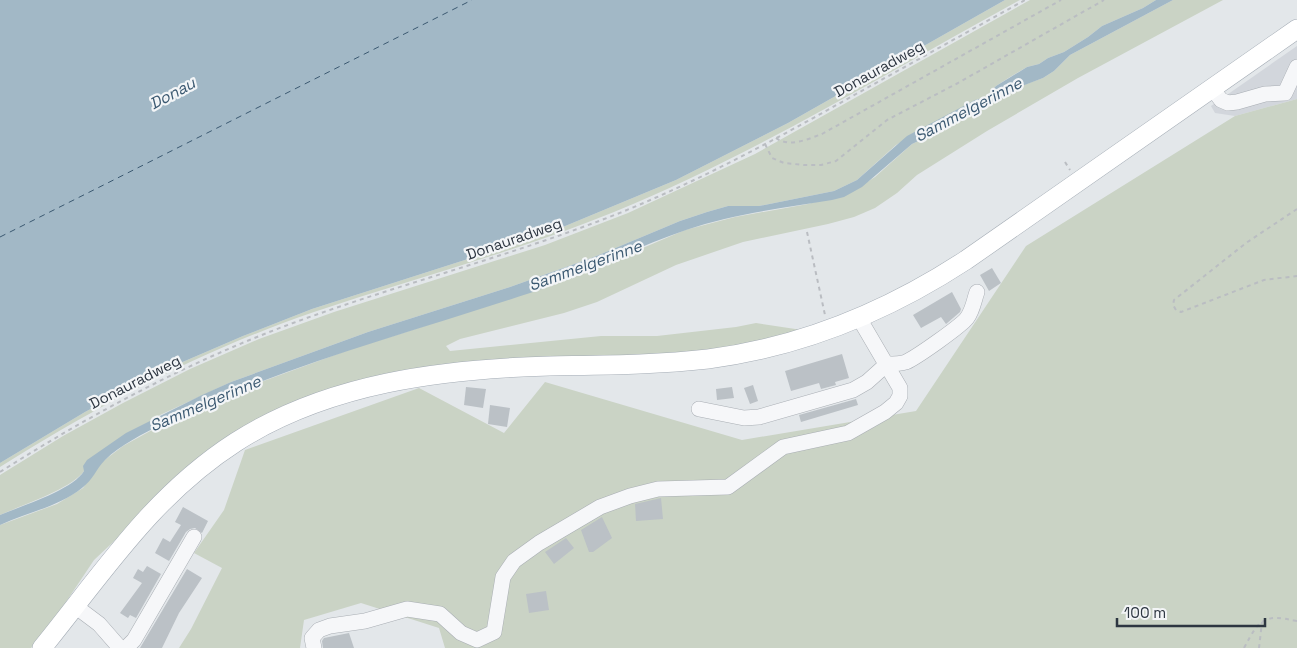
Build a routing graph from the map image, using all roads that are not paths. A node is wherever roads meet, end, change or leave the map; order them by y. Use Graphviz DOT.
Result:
graph roads {
  1 [pos="1297,29"];
  2 [pos="1297,68"];
  3 [pos="1212,88"];
  4 [pos="1291,93"];
  5 [pos="977,292"];
  6 [pos="859,318"];
  7 [pos="887,364"];
  8 [pos="699,409"];
  9 [pos="194,537"];
  10 [pos="75,606"];
  11 [pos="42,648"];
  12 [pos="120,648"];
  13 [pos="126,648"];
  14 [pos="314,648"];
  1 -- 3 [label="main road"];
  2 -- 4 [label="street"];
  3 -- 4 [label="street"];
  3 -- 6 [label="main road"];
  5 -- 7 [label="street"];
  6 -- 7 [label="street"];
  6 -- 10 [label="main road"];
  7 -- 8 [label="street"];
  7 -- 14 [label="street"];
  9 -- 13 [label="street"];
  10 -- 11 [label="main road"];
  10 -- 12 [label="street"];
}
